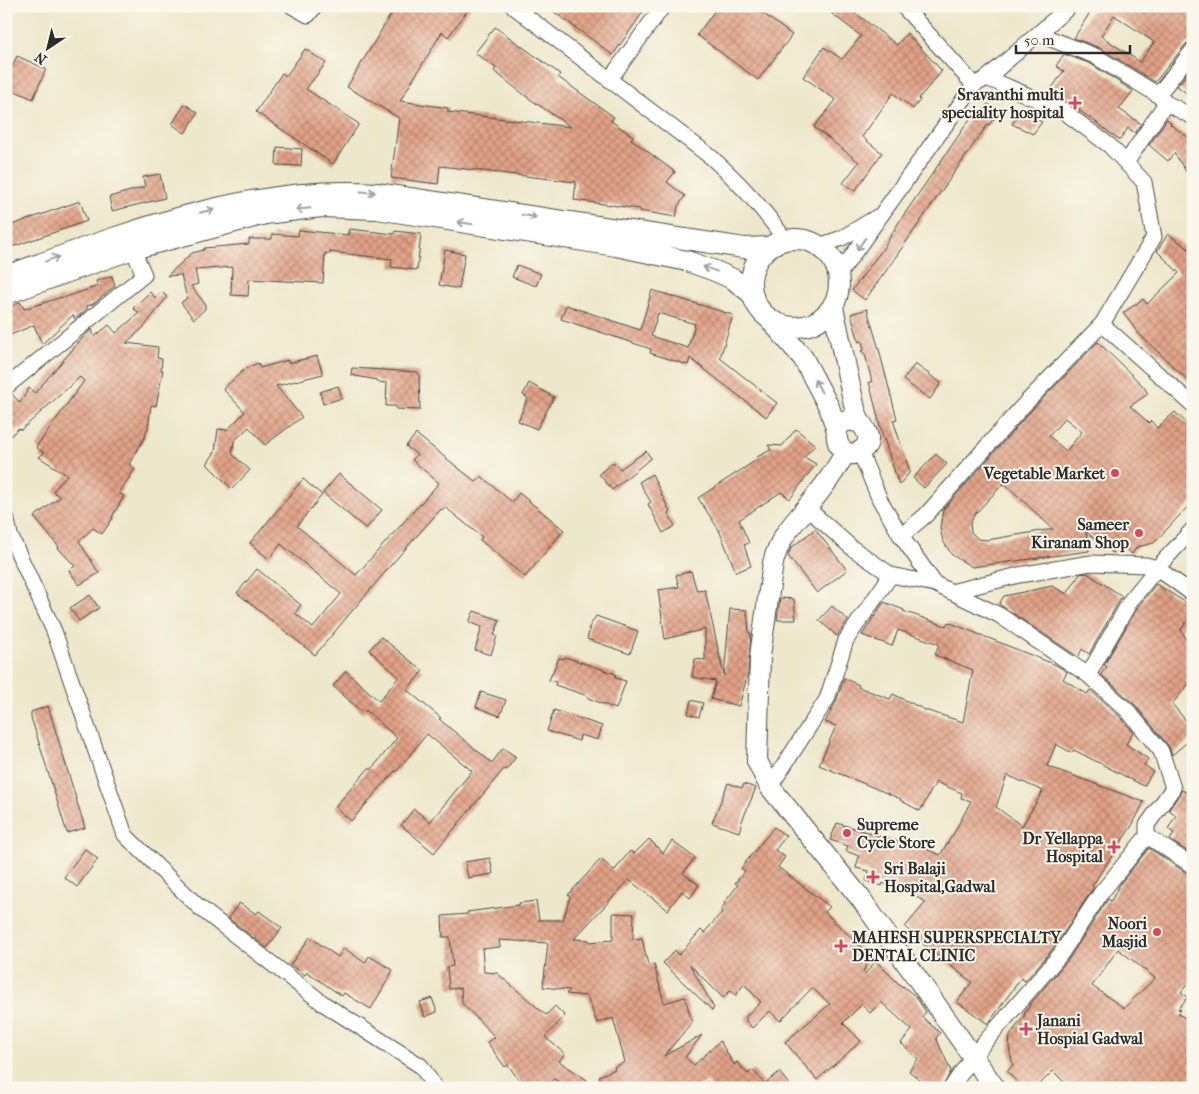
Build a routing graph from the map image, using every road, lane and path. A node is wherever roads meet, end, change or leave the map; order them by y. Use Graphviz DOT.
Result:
graph roads {
  1 [pos="292,6"];
  2 [pos="315,6"];
  3 [pos="513,6"];
  4 [pos="664,6"];
  5 [pos="903,6"];
  6 [pos="1070,6"];
  7 [pos="532,12"];
  8 [pos="1038,34"];
  9 [pos="1193,50"];
  10 [pos="610,79"];
  11 [pos="981,81"];
  12 [pos="1162,99"];
  13 [pos="1193,117"];
  14 [pos="1126,163"];
  15 [pos="882,214"];
  16 [pos="777,243"];
  17 [pos="819,246"];
  18 [pos="133,249"];
  19 [pos="839,274"];
  20 [pos="6,276"];
  21 [pos="6,294"];
  22 [pos="752,294"];
  23 [pos="833,307"];
  24 [pos="772,322"];
  25 [pos="1102,324"];
  26 [pos="6,386"];
  27 [pos="1193,405"];
  28 [pos="860,423"];
  29 [pos="837,431"];
  30 [pos="853,452"];
  31 [pos="806,508"];
  32 [pos="6,516"];
  33 [pos="1193,529"];
  34 [pos="8,536"];
  35 [pos="901,536"];
  36 [pos="1157,568"];
  37 [pos="891,575"];
  38 [pos="935,584"];
  39 [pos="951,592"];
  40 [pos="1193,594"];
  41 [pos="1088,675"];
  42 [pos="770,787"];
  43 [pos="1147,836"];
  44 [pos="1193,866"];
  45 [pos="972,1057"];
  46 [pos="435,1088"];
  47 [pos="950,1088"];
  48 [pos="995,1088"];
  1 -- 2 [label="street"];
  3 -- 7 [label="street"];
  4 -- 10 [label="street"];
  5 -- 11 [label="street"];
  6 -- 8 [label="street"];
  7 -- 10 [label="street"];
  8 -- 11 [label="street"];
  8 -- 12 [label="street"];
  9 -- 12 [label="street"];
  10 -- 16 [label="street"];
  11 -- 14 [label="street"];
  11 -- 15 [label="street"];
  12 -- 13 [label="street"];
  12 -- 14 [label="street"];
  14 -- 25 [label="street"];
  15 -- 17 [label="street"];
  15 -- 19 [label="street, one-way"];
  16 -- 17 [label="main road"];
  20 -- 16 [label="main road, one-way"];
  16 -- 22 [label="main road"];
  17 -- 19 [label="main road"];
  18 -- 21 [label="main road"];
  22 -- 18 [label="main road, one-way"];
  18 -- 26 [label="street"];
  19 -- 23 [label="main road"];
  22 -- 24 [label="main road"];
  23 -- 24 [label="main road"];
  23 -- 28 [label="main road"];
  29 -- 24 [label="main road, one-way"];
  25 -- 27 [label="street"];
  25 -- 35 [label="street"];
  28 -- 29 [label="main road"];
  28 -- 30 [label="main road"];
  29 -- 30 [label="main road"];
  30 -- 31 [label="main road"];
  30 -- 35 [label="street"];
  31 -- 37 [label="street"];
  31 -- 42 [label="main road"];
  32 -- 34 [label="street"];
  33 -- 36 [label="street"];
  34 -- 46 [label="street"];
  35 -- 38 [label="street"];
  36 -- 39 [label="street"];
  36 -- 40 [label="street"];
  36 -- 41 [label="street"];
  37 -- 38 [label="street"];
  37 -- 42 [label="street"];
  38 -- 39 [label="street"];
  39 -- 41 [label="street"];
  41 -- 43 [label="street"];
  42 -- 45 [label="main road"];
  43 -- 44 [label="street"];
  43 -- 45 [label="street"];
  45 -- 47 [label="street"];
  45 -- 48 [label="main road"];
}
